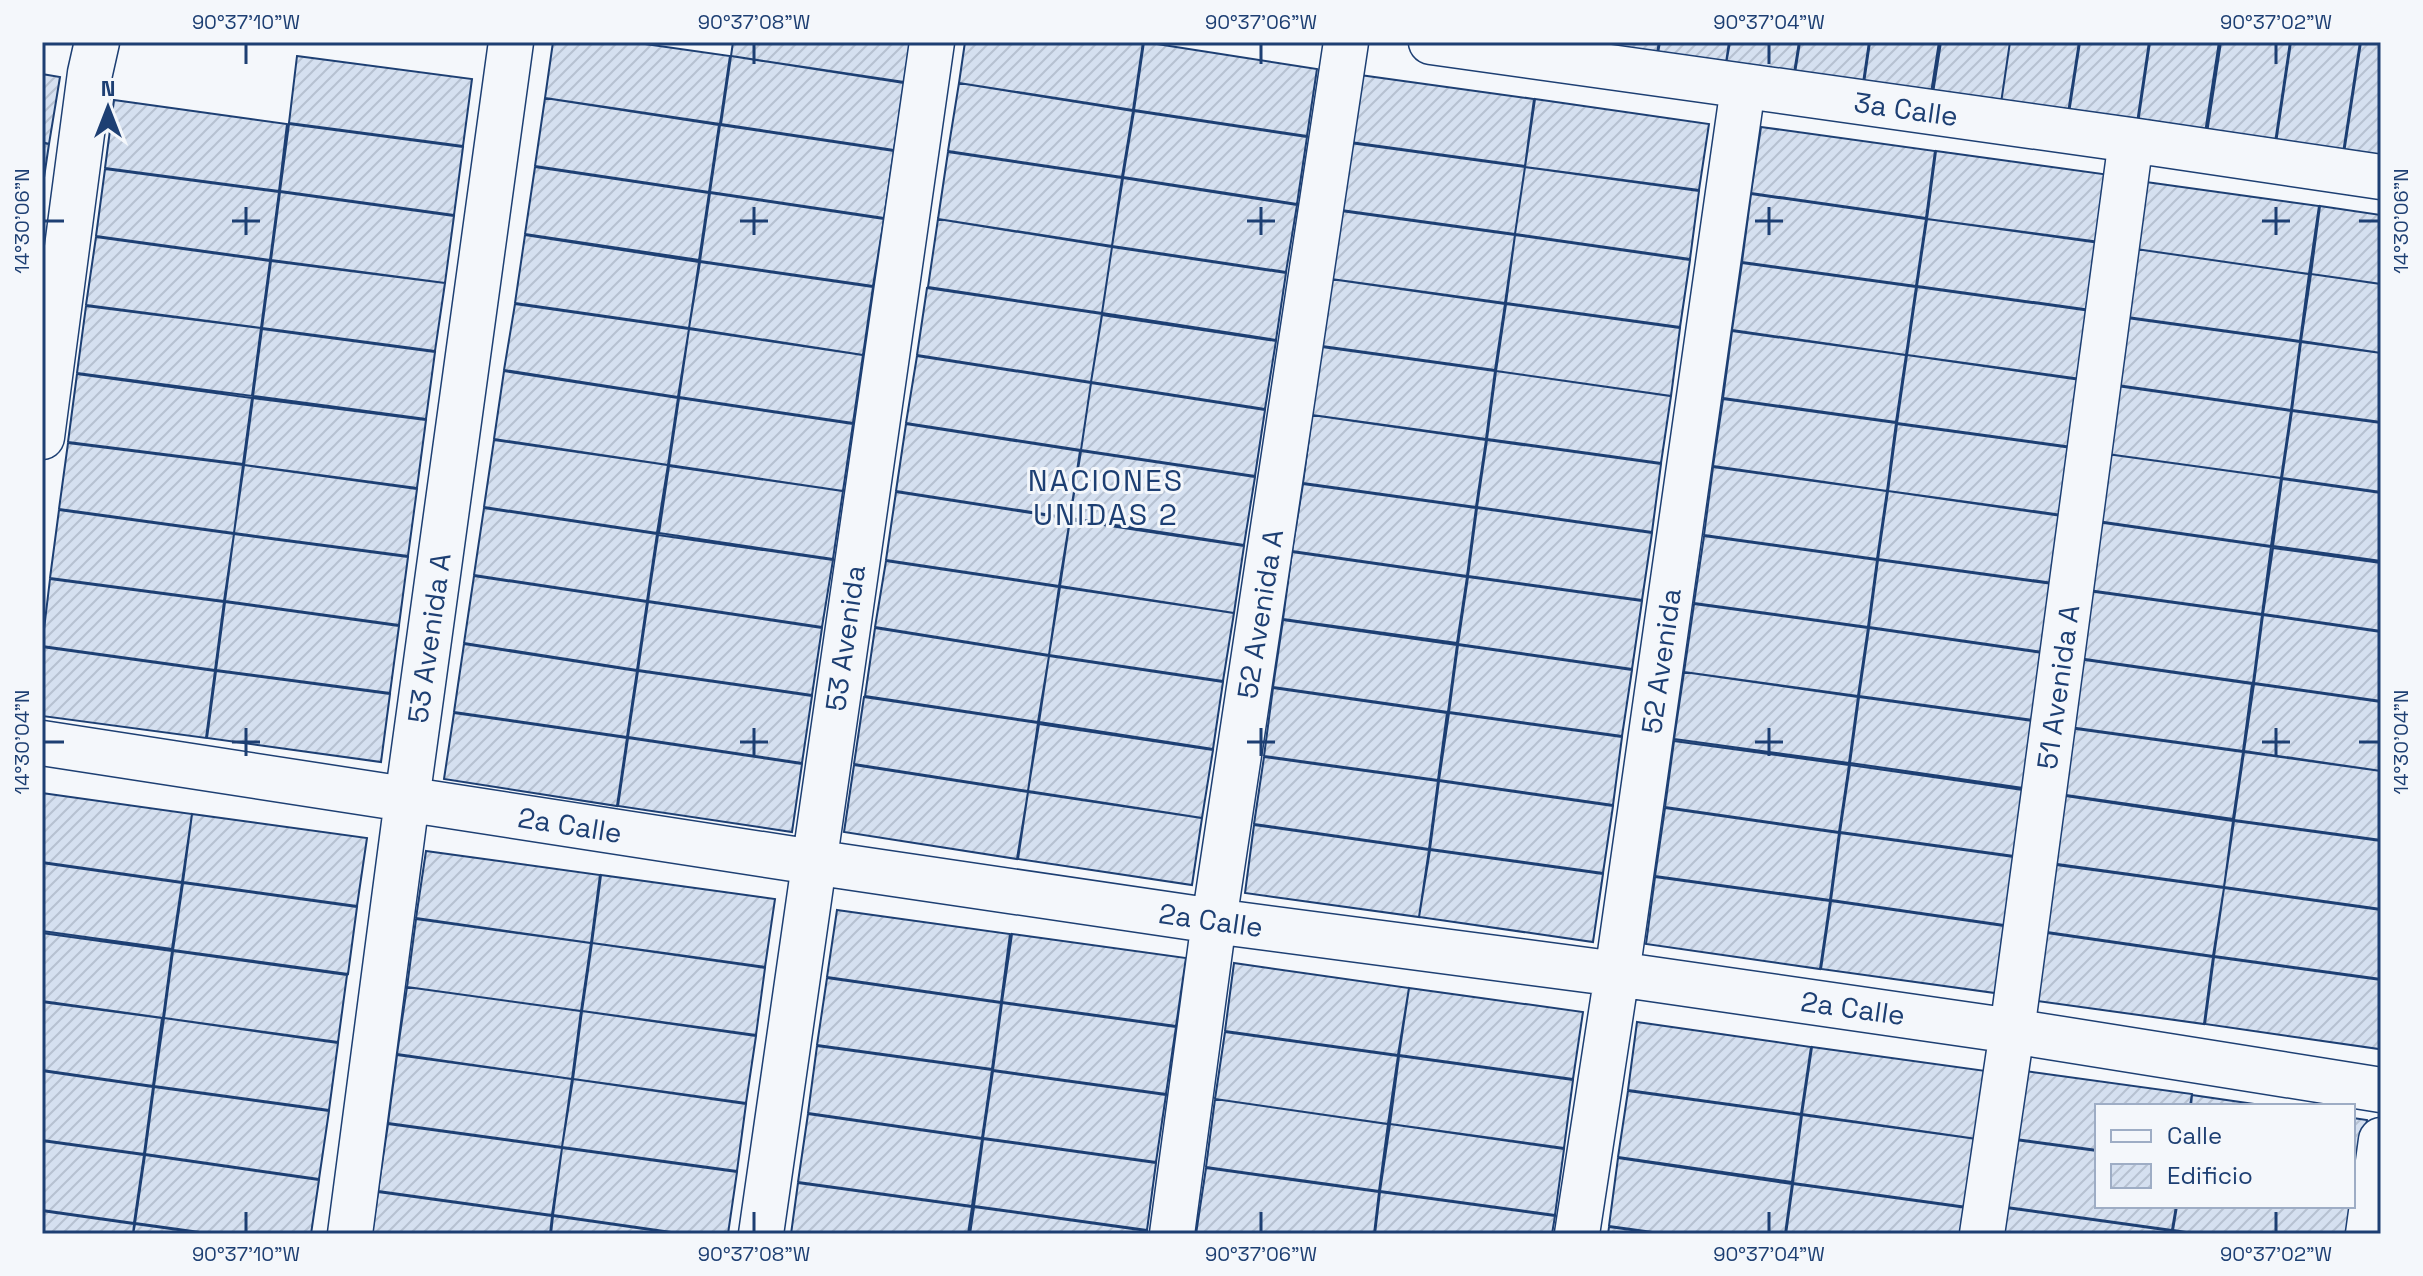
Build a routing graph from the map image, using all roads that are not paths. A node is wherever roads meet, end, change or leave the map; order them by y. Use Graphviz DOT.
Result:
graph roads {
  1 [pos="97,42"];
  2 [pos="511,42"];
  3 [pos="932,42"];
  4 [pos="1346,42"];
  5 [pos="1431,42"];
  6 [pos="1743,87"];
  7 [pos="2131,140"];
  8 [pos="2381,177"];
  9 [pos="42,437"];
  10 [pos="42,743"];
  11 [pos="407,800"];
  12 [pos="813,862"];
  13 [pos="1214,921"];
  14 [pos="1617,974"];
  15 [pos="2012,1031"];
  16 [pos="2381,1090"];
  17 [pos="2381,1140"];
  18 [pos="350,1234"];
  19 [pos="761,1234"];
  20 [pos="1172,1234"];
  21 [pos="1577,1234"];
  22 [pos="1982,1234"];
  23 [pos="2368,1234"];
  1 -- 9 [label="street"];
  2 -- 11 [label="street, 53 Avenida A"];
  3 -- 12 [label="street, 53 Avenida"];
  4 -- 13 [label="street, 52 Avenida A"];
  5 -- 6 [label="street, 3a Calle"];
  6 -- 7 [label="street, 3a Calle"];
  6 -- 14 [label="street, 52 Avenida"];
  7 -- 8 [label="street, 3a Calle"];
  7 -- 15 [label="street, 51 Avenida A"];
  10 -- 11 [label="street, 2a Calle"];
  11 -- 12 [label="street, 2a Calle"];
  11 -- 18 [label="street, 53 Avenida A"];
  12 -- 13 [label="street, 2a Calle"];
  12 -- 19 [label="street, 53 Avenida"];
  13 -- 14 [label="street, 2a Calle"];
  13 -- 20 [label="street, 52 Avenida A"];
  14 -- 15 [label="street, 2a Calle"];
  14 -- 21 [label="street, 52 Avenida"];
  15 -- 16 [label="street, 2a Calle"];
  15 -- 22 [label="street, 51 Avenida A"];
  17 -- 23 [label="street"];
}
